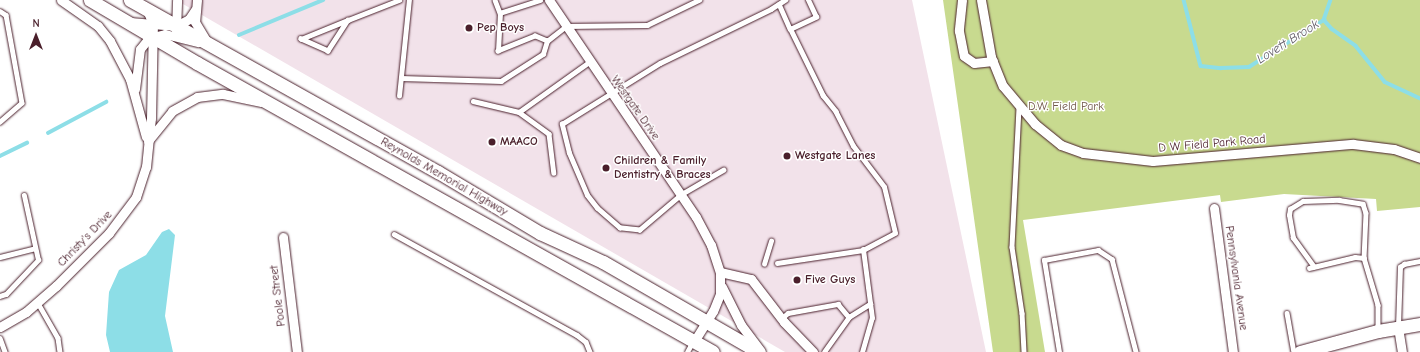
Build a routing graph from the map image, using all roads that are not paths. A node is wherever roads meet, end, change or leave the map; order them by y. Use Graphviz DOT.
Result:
graph roads {
  1 [pos="61,0"];
  2 [pos="90,0"];
  3 [pos="130,0"];
  4 [pos="178,0"];
  5 [pos="197,0"];
  6 [pos="399,0"];
  7 [pos="409,0"];
  8 [pos="494,0"];
  9 [pos="540,0"];
  10 [pos="549,0"];
  11 [pos="699,0"];
  12 [pos="785,0"];
  13 [pos="808,0"];
  14 [pos="962,0"];
  15 [pos="981,0"];
  16 [pos="779,4"];
  17 [pos="147,10"];
  18 [pos="195,10"];
  19 [pos="0,11"];
  20 [pos="500,14"];
  21 [pos="348,20"];
  22 [pos="566,26"];
  23 [pos="790,29"];
  24 [pos="152,30"];
  25 [pos="176,31"];
  26 [pos="547,41"];
  27 [pos="207,44"];
  28 [pos="181,54"];
  29 [pos="993,61"];
  30 [pos="589,62"];
  31 [pos="401,78"];
  32 [pos="135,90"];
  33 [pos="611,94"];
  34 [pos="399,96"];
  35 [pos="473,101"];
  36 [pos="272,105"];
  37 [pos="1019,108"];
  38 [pos="519,112"];
  39 [pos="0,122"];
  40 [pos="147,142"];
  41 [pos="1420,158"];
  42 [pos="724,170"];
  43 [pos="554,173"];
  44 [pos="24,196"];
  45 [pos="681,196"];
  46 [pos="1214,208"];
  47 [pos="394,234"];
  48 [pos="283,237"];
  49 [pos="771,241"];
  50 [pos="36,248"];
  51 [pos="863,250"];
  52 [pos="0,257"];
  53 [pos="1364,258"];
  54 [pos="1420,261"];
  55 [pos="777,263"];
  56 [pos="764,264"];
  57 [pos="720,272"];
  58 [pos="721,285"];
  59 [pos="0,296"];
  60 [pos="38,302"];
  61 [pos="870,304"];
  62 [pos="1287,313"];
  63 [pos="849,317"];
  64 [pos="781,319"];
  65 [pos="706,322"];
  66 [pos="1420,324"];
  67 [pos="0,327"];
  68 [pos="1398,327"];
  69 [pos="1378,331"];
  70 [pos="0,338"];
  71 [pos="690,346"];
  72 [pos="5,352"];
  73 [pos="60,352"];
  74 [pos="296,352"];
  75 [pos="590,352"];
  76 [pos="713,352"];
  77 [pos="760,352"];
  78 [pos="813,352"];
  79 [pos="824,352"];
  80 [pos="862,352"];
  81 [pos="1024,352"];
  82 [pos="1059,352"];
  83 [pos="1136,352"];
  84 [pos="1233,352"];
  85 [pos="1294,352"];
  86 [pos="1300,352"];
  87 [pos="1402,352"];
  1 -- 32 [label="street, Christy's Drive"];
  2 -- 24 [label="main road, Reynolds Memorial Highway"];
  3 -- 17 [label="main road, Reynolds Memorial Highway"];
  4 -- 25 [label="street"];
  5 -- 18 [label="street"];
  6 -- 21 [label="lane"];
  7 -- 31 [label="lane"];
  8 -- 20 [label="lane"];
  9 -- 20 [label="lane"];
  10 -- 22 [label="street, Westgate Drive"];
  11 -- 22 [label="lane"];
  12 -- 16 [label="lane"];
  13 -- 23 [label="lane"];
  14 -- 29 [label="street"];
  15 -- 29 [label="street, D W Field Park Road"];
  16 -- 23 [label="lane"];
  16 -- 33 [label="lane"];
  17 -- 24 [label="street, Christy's Drive"];
  17 -- 25 [label="main road, Reynolds Memorial Highway"];
  18 -- 25 [label="street"];
  18 -- 27 [label="street"];
  19 -- 39 [label="lane"];
  20 -- 26 [label="lane"];
  21 -- 21 [label="lane"];
  22 -- 26 [label="lane"];
  22 -- 30 [label="street, Westgate Drive"];
  23 -- 51 [label="lane"];
  24 -- 25 [label="street"];
  24 -- 28 [label="main road, Reynolds Memorial Highway"];
  24 -- 32 [label="street, Christy's Drive"];
  24 -- 40 [label="street, Christy's Drive"];
  25 -- 27 [label="main road, Reynolds Memorial Highway"];
  25 -- 28 [label="street"];
  26 -- 31 [label="lane"];
  27 -- 65 [label="main road, Reynolds Memorial Highway"];
  28 -- 36 [label="main road, Reynolds Memorial Highway"];
  29 -- 37 [label="street, D W Field Park Road"];
  30 -- 33 [label="street, Westgate Drive"];
  30 -- 38 [label="lane"];
  31 -- 34 [label="lane"];
  32 -- 40 [label="street, Christy's Drive"];
  33 -- 45 [label="street, Westgate Drive"];
  33 -- 45 [label="lane"];
  35 -- 38 [label="lane"];
  36 -- 40 [label="street"];
  36 -- 71 [label="main road, Reynolds Memorial Highway"];
  37 -- 41 [label="street, D W Field Park Road"];
  37 -- 81 [label="lane"];
  38 -- 43 [label="lane"];
  40 -- 60 [label="street, Christy's Drive"];
  42 -- 45 [label="lane"];
  44 -- 50 [label="lane"];
  45 -- 57 [label="street, Westgate Drive"];
  46 -- 84 [label="street, Pennsylvania Avenue"];
  47 -- 75 [label="lane"];
  48 -- 74 [label="street, Poole Street"];
  49 -- 56 [label="lane"];
  50 -- 52 [label="lane"];
  50 -- 59 [label="lane"];
  51 -- 55 [label="lane"];
  51 -- 61 [label="lane"];
  53 -- 53 [label="lane"];
  53 -- 69 [label="lane"];
  54 -- 68 [label="lane"];
  57 -- 58 [label="street, Westgate Drive"];
  57 -- 64 [label="street"];
  58 -- 65 [label="street, Westgate Drive"];
  58 -- 77 [label="street"];
  60 -- 67 [label="street, Christy's Drive"];
  60 -- 73 [label="lane"];
  61 -- 63 [label="lane"];
  61 -- 80 [label="lane"];
  62 -- 85 [label="lane"];
  63 -- 64 [label="lane"];
  63 -- 79 [label="lane"];
  64 -- 78 [label="street"];
  65 -- 71 [label="street, Westgate Drive"];
  65 -- 77 [label="main road, Reynolds Memorial Highway"];
  66 -- 68 [label="main road"];
  68 -- 69 [label="main road"];
  68 -- 87 [label="street"];
  69 -- 86 [label="main road"];
  70 -- 72 [label="lane"];
  71 -- 76 [label="main road, Reynolds Memorial Highway"];
  82 -- 83 [label="lane"];
}
